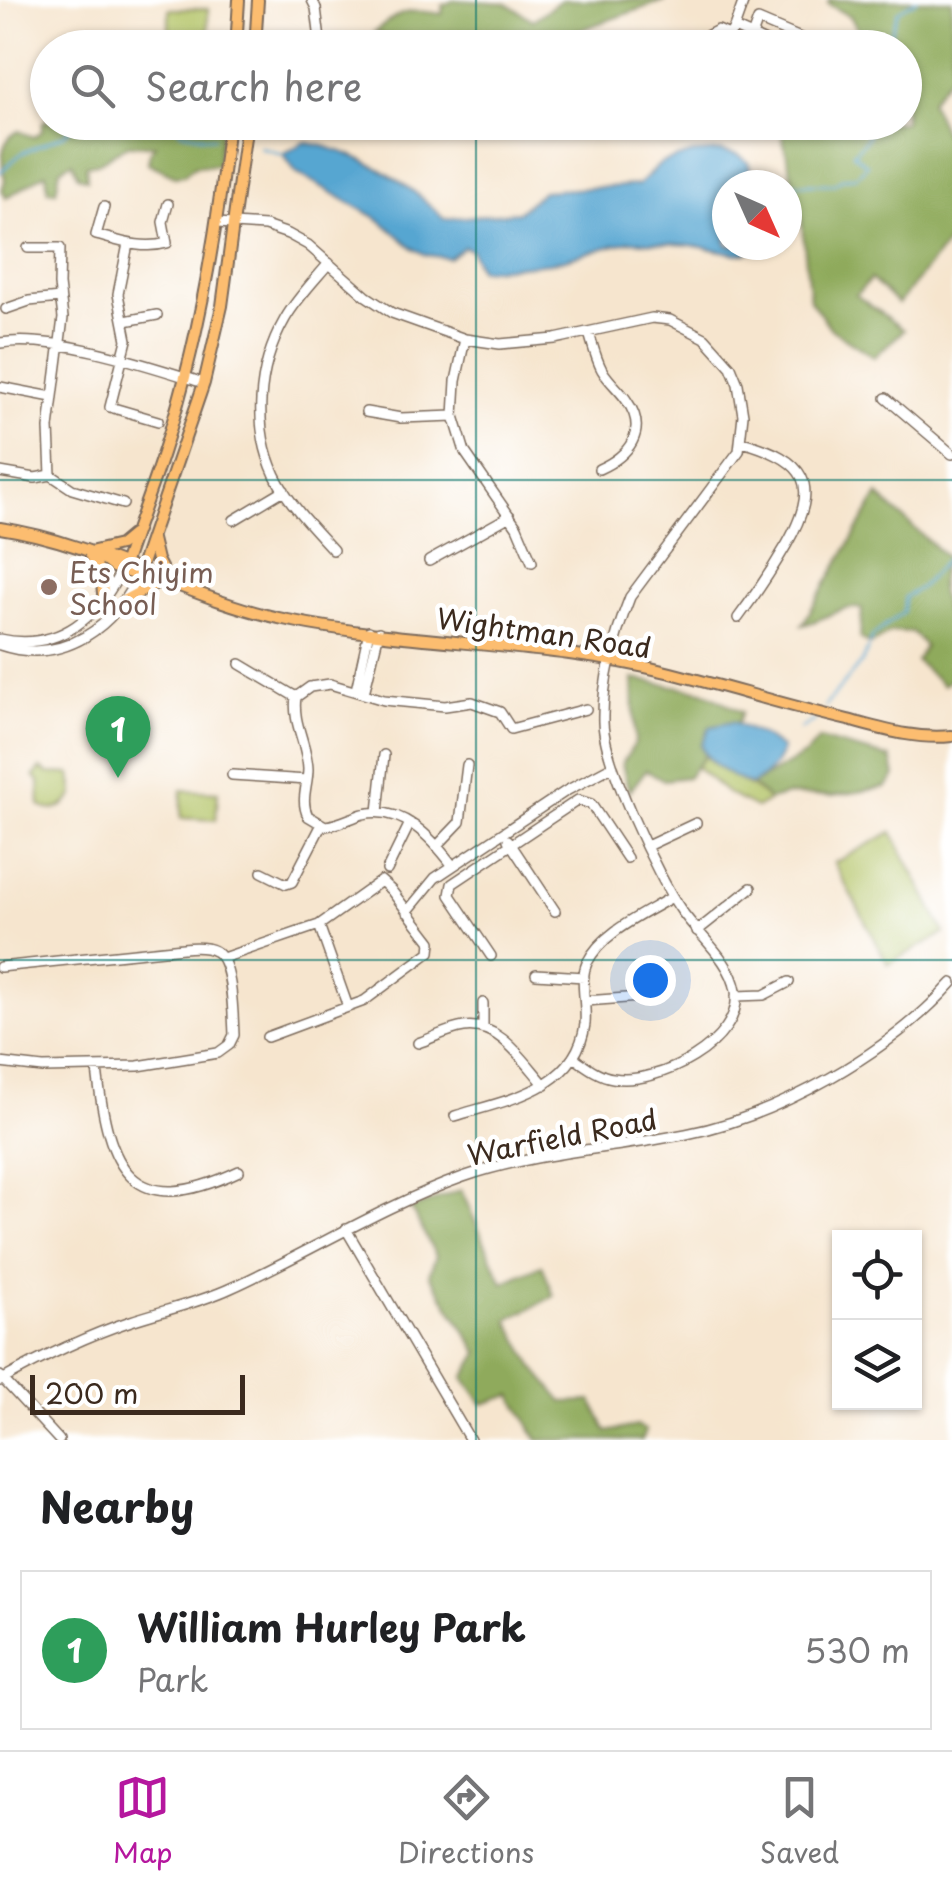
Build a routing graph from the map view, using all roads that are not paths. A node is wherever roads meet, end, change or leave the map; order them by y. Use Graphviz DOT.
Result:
graph roads {
  1 [pos="239,0"];
  2 [pos="258,0"];
  3 [pos="312,0"];
  4 [pos="744,0"];
  5 [pos="237,30"];
  6 [pos="256,30"];
  7 [pos="319,30"];
  8 [pos="733,30"];
  9 [pos="754,30"];
  10 [pos="781,30"];
  11 [pos="227,140"];
  12 [pos="245,140"];
  13 [pos="168,204"];
  14 [pos="104,207"];
  15 [pos="218,223"];
  16 [pos="234,224"];
  17 [pos="128,244"];
  18 [pos="28,248"];
  19 [pos="328,263"];
  20 [pos="60,298"];
  21 [pos="6,309"];
  22 [pos="157,315"];
  23 [pos="124,321"];
  24 [pos="589,334"];
  25 [pos="465,339"];
  26 [pos="0,343"];
  27 [pos="60,347"];
  28 [pos="124,360"];
  29 [pos="184,377"];
  30 [pos="204,383"];
  31 [pos="0,387"];
  32 [pos="52,397"];
  33 [pos="886,398"];
  34 [pos="366,412"];
  35 [pos="454,416"];
  36 [pos="158,421"];
  37 [pos="742,442"];
  38 [pos="952,454"];
  39 [pos="600,469"];
  40 [pos="0,472"];
  41 [pos="52,475"];
  42 [pos="284,490"];
  43 [pos="123,504"];
  44 [pos="510,516"];
  45 [pos="234,520"];
  46 [pos="0,528"];
  47 [pos="136,530"];
  48 [pos="152,538"];
  49 [pos="333,550"];
  50 [pos="94,554"];
  51 [pos="429,560"];
  52 [pos="532,562"];
  53 [pos="123,566"];
  54 [pos="139,573"];
  55 [pos="163,581"];
  56 [pos="126,600"];
  57 [pos="104,602"];
  58 [pos="738,618"];
  59 [pos="374,632"];
  60 [pos="0,642"];
  61 [pos="611,661"];
  62 [pos="240,664"];
  63 [pos="360,691"];
  64 [pos="296,698"];
  65 [pos="586,709"];
  66 [pos="952,736"];
  67 [pos="384,755"];
  68 [pos="468,765"];
  69 [pos="613,766"];
  70 [pos="232,775"];
  71 [pos="307,780"];
  72 [pos="378,812"];
  73 [pos="696,822"];
  74 [pos="410,823"];
  75 [pos="321,826"];
  76 [pos="504,833"];
  77 [pos="438,845"];
  78 [pos="511,845"];
  79 [pos="648,846"];
  80 [pos="627,858"];
  81 [pos="453,866"];
  82 [pos="387,870"];
  83 [pos="262,872"];
  84 [pos="751,888"];
  85 [pos="672,897"];
  86 [pos="556,911"];
  87 [pos="407,912"];
  88 [pos="319,925"];
  89 [pos="697,931"];
  90 [pos="492,956"];
  91 [pos="224,958"];
  92 [pos="0,967"];
  93 [pos="536,974"];
  94 [pos="584,977"];
  95 [pos="789,982"];
  96 [pos="952,983"];
  97 [pos="736,996"];
  98 [pos="640,997"];
  99 [pos="585,1002"];
  100 [pos="483,1003"];
  101 [pos="348,1007"];
  102 [pos="482,1028"];
  103 [pos="267,1037"];
  104 [pos="418,1043"];
  105 [pos="573,1057"];
  106 [pos="1,1066"];
  107 [pos="97,1069"];
  108 [pos="545,1085"];
  109 [pos="455,1116"];
  110 [pos="239,1171"];
  111 [pos="346,1229"];
  112 [pos="1,1378"];
  113 [pos="59,1440"];
  114 [pos="470,1440"];
  1 -- 5 [label="main road"];
  2 -- 6 [label="main road"];
  3 -- 7 [label="street"];
  4 -- 8 [label="street"];
  9 -- 10 [label="street"];
  11 -- 15 [label="main road"];
  12 -- 16 [label="main road"];
  13 -- 17 [label="street"];
  14 -- 17 [label="street"];
  15 -- 16 [label="street"];
  15 -- 29 [label="main road"];
  16 -- 19 [label="street"];
  16 -- 30 [label="main road"];
  17 -- 23 [label="street"];
  18 -- 20 [label="street"];
  19 -- 25 [label="street"];
  19 -- 42 [label="street"];
  20 -- 21 [label="street"];
  20 -- 27 [label="street"];
  22 -- 23 [label="street"];
  23 -- 28 [label="street"];
  24 -- 25 [label="street"];
  24 -- 37 [label="street"];
  24 -- 39 [label="street"];
  25 -- 35 [label="street"];
  26 -- 27 [label="street"];
  27 -- 28 [label="street"];
  27 -- 32 [label="street"];
  28 -- 29 [label="street"];
  28 -- 36 [label="street"];
  29 -- 30 [label="street"];
  29 -- 47 [label="main road"];
  30 -- 48 [label="main road"];
  31 -- 32 [label="street"];
  32 -- 41 [label="street"];
  33 -- 38 [label="street"];
  34 -- 35 [label="street"];
  35 -- 44 [label="street"];
  37 -- 58 [label="street"];
  37 -- 61 [label="street"];
  40 -- 41 [label="street"];
  41 -- 43 [label="street"];
  42 -- 45 [label="street"];
  42 -- 49 [label="street"];
  44 -- 51 [label="street"];
  44 -- 52 [label="street"];
  46 -- 50 [label="main road, Wightman Road"];
  47 -- 50 [label="main road"];
  47 -- 53 [label="main road"];
  48 -- 54 [label="main road"];
  48 -- 55 [label="main road"];
  50 -- 53 [label="main road, Wightman Road"];
  50 -- 57 [label="main road"];
  53 -- 54 [label="main road, Wightman Road"];
  53 -- 57 [label="street"];
  54 -- 55 [label="main road, Wightman Road"];
  54 -- 56 [label="street"];
  55 -- 56 [label="main road"];
  55 -- 59 [label="main road, Wightman Road"];
  56 -- 60 [label="street"];
  57 -- 60 [label="street"];
  59 -- 61 [label="main road, Wightman Road"];
  59 -- 63 [label="street"];
  61 -- 66 [label="main road, Wightman Road"];
  61 -- 69 [label="street"];
  62 -- 64 [label="street"];
  63 -- 64 [label="street"];
  63 -- 65 [label="street"];
  64 -- 71 [label="street"];
  67 -- 72 [label="street"];
  68 -- 77 [label="street"];
  69 -- 76 [label="street"];
  69 -- 79 [label="street"];
  70 -- 71 [label="street"];
  71 -- 75 [label="street"];
  72 -- 74 [label="street"];
  72 -- 75 [label="street"];
  73 -- 79 [label="street"];
  74 -- 77 [label="street"];
  74 -- 82 [label="street"];
  75 -- 83 [label="street"];
  76 -- 78 [label="street"];
  76 -- 81 [label="street"];
  77 -- 81 [label="street"];
  78 -- 80 [label="street"];
  78 -- 86 [label="street"];
  78 -- 90 [label="street"];
  79 -- 85 [label="street"];
  81 -- 87 [label="street"];
  84 -- 89 [label="street"];
  85 -- 89 [label="street"];
  85 -- 94 [label="street"];
  87 -- 88 [label="street"];
  87 -- 101 [label="street"];
  88 -- 91 [label="street"];
  88 -- 101 [label="street"];
  89 -- 97 [label="street"];
  91 -- 92 [label="street"];
  91 -- 107 [label="street"];
  93 -- 94 [label="street"];
  94 -- 99 [label="street"];
  95 -- 97 [label="street"];
  96 -- 111 [label="street, Warfield Road"];
  97 -- 105 [label="street"];
  98 -- 99 [label="street"];
  99 -- 105 [label="street"];
  100 -- 102 [label="street"];
  101 -- 103 [label="street"];
  102 -- 104 [label="street"];
  102 -- 108 [label="street"];
  105 -- 108 [label="street"];
  106 -- 107 [label="street"];
  107 -- 110 [label="street"];
  108 -- 109 [label="street"];
  111 -- 112 [label="street, Warfield Road"];
  111 -- 114 [label="street"];
  112 -- 113 [label="street"];
}
